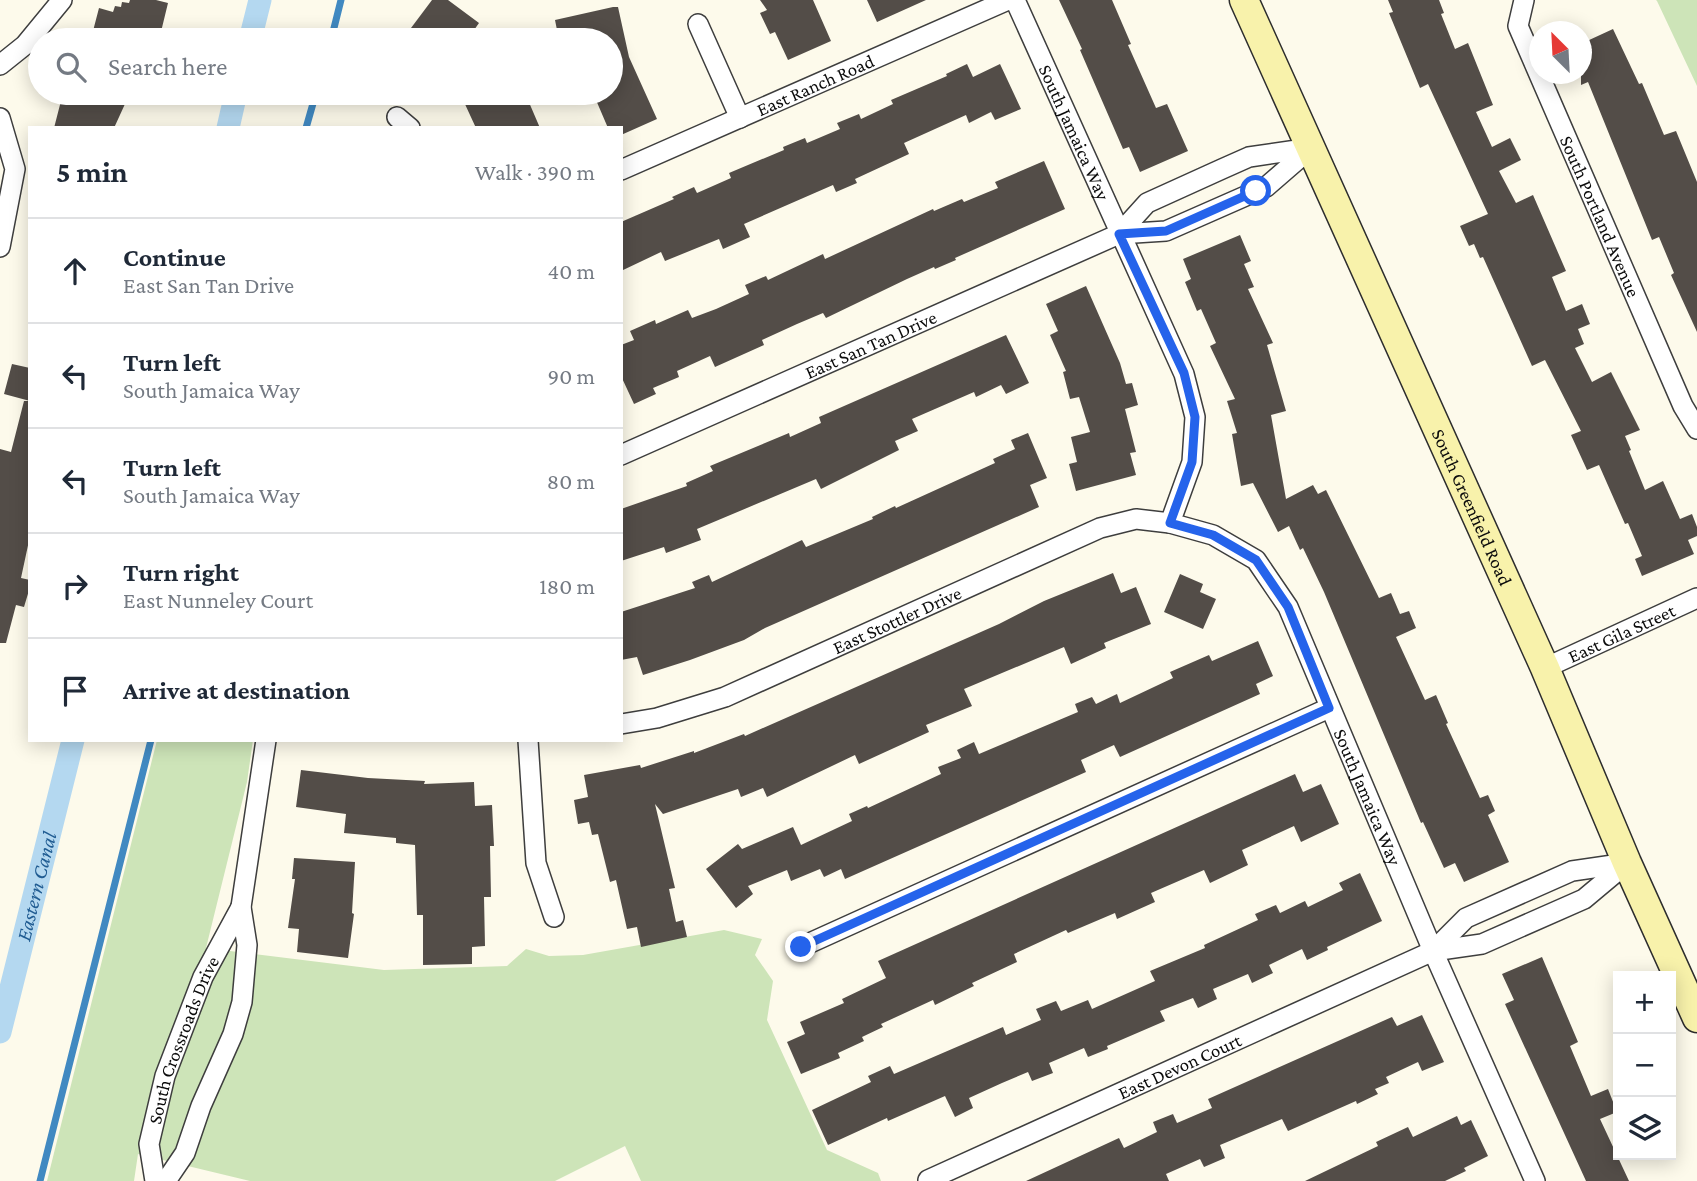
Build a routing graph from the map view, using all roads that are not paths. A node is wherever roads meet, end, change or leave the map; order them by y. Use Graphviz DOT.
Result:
graph roads {
  1 [pos="62,0"];
  2 [pos="1008,0"];
  3 [pos="1015,0"];
  4 [pos="1244,0"];
  5 [pos="1524,0"];
  6 [pos="698,24"];
  7 [pos="39,28"];
  8 [pos="28,41"];
  9 [pos="0,65"];
  10 [pos="0,118"];
  11 [pos="740,118"];
  12 [pos="1311,148"];
  13 [pos="623,169"];
  14 [pos="1119,234"];
  15 [pos="0,247"];
  16 [pos="1697,429"];
  17 [pos="623,454"];
  18 [pos="1170,523"];
  19 [pos="1697,598"];
  20 [pos="1545,667"];
  21 [pos="1329,708"];
  22 [pos="623,724"];
  23 [pos="266,742"];
  24 [pos="528,742"];
  25 [pos="1627,863"];
  26 [pos="241,907"];
  27 [pos="554,917"];
  28 [pos="801,947"];
  29 [pos="1433,951"];
  30 [pos="1697,1018"];
  31 [pos="928,1180"];
  32 [pos="155,1181"];
  33 [pos="166,1181"];
  34 [pos="1535,1181"];
  1 -- 7 [label="street"];
  2 -- 11 [label="street, East Ranch Road"];
  3 -- 14 [label="street, South Jamaica Way"];
  4 -- 12 [label="main road, South Greenfield Road"];
  5 -- 16 [label="street, South Portland Avenue"];
  6 -- 11 [label="street"];
  8 -- 9 [label="street"];
  10 -- 15 [label="street"];
  11 -- 13 [label="street, East Ranch Road"];
  12 -- 14 [label="street, East San Tan Drive"];
  12 -- 14 [label="street, East San Tan Drive"];
  12 -- 20 [label="main road, South Greenfield Road"];
  14 -- 17 [label="street, East San Tan Drive"];
  14 -- 18 [label="street, South Jamaica Way"];
  18 -- 21 [label="street, South Jamaica Way"];
  18 -- 22 [label="street, East Stottler Drive"];
  19 -- 20 [label="street, East Gila Street"];
  20 -- 25 [label="main road, South Greenfield Road"];
  21 -- 28 [label="street"];
  21 -- 29 [label="street, South Jamaica Way"];
  23 -- 26 [label="street, South Crossroads Drive"];
  24 -- 27 [label="street"];
  25 -- 29 [label="street, East Devon Court"];
  25 -- 29 [label="street, East Devon Court"];
  25 -- 30 [label="main road, South Greenfield Road"];
  26 -- 32 [label="street, South Crossroads Drive"];
  26 -- 33 [label="street, South Crossroads Drive"];
  29 -- 31 [label="street, East Devon Court"];
  29 -- 34 [label="street, South Jamaica Way"];
}
